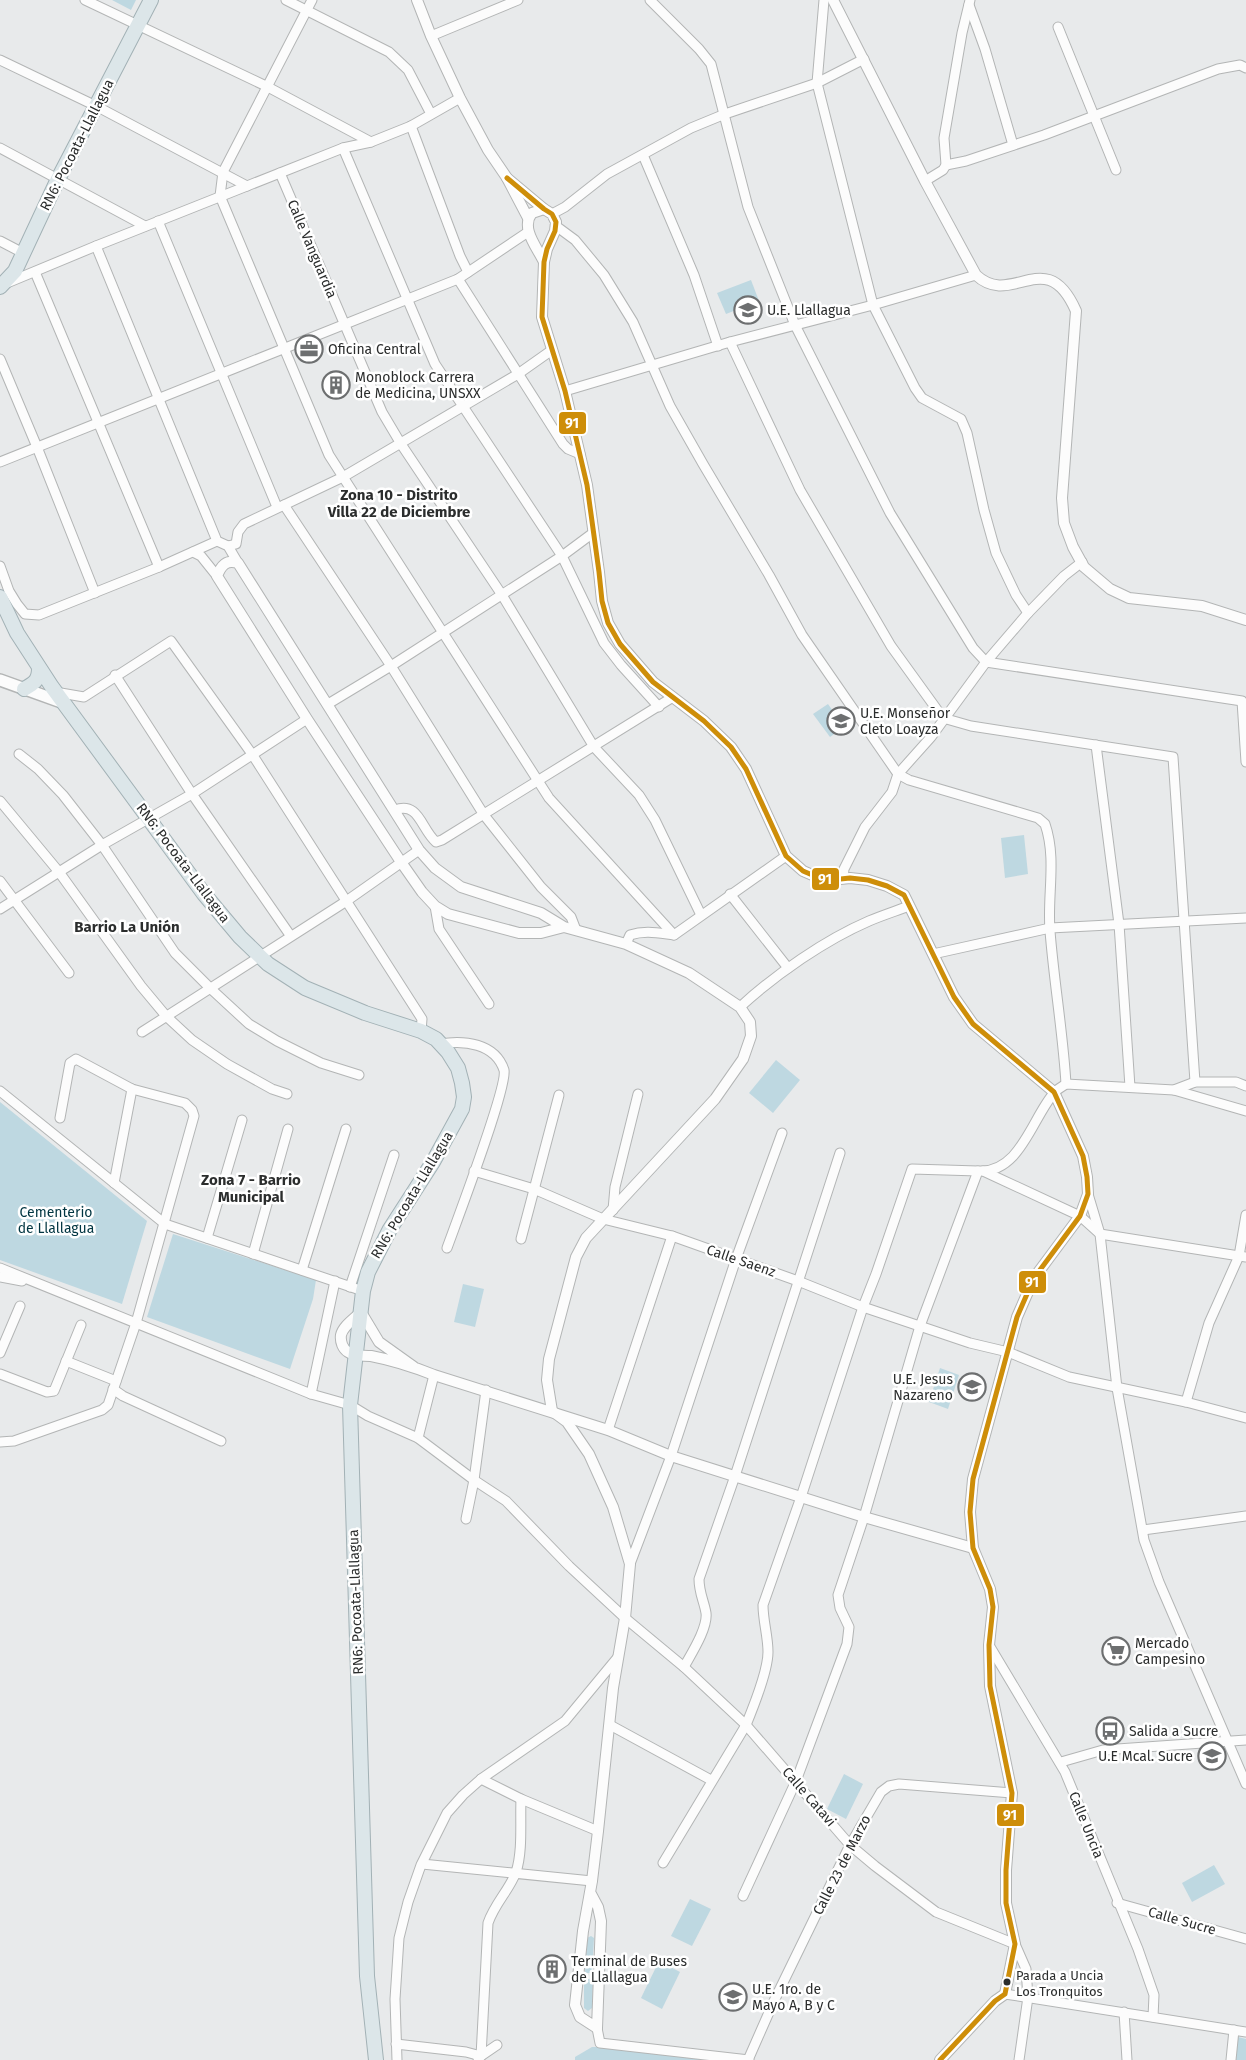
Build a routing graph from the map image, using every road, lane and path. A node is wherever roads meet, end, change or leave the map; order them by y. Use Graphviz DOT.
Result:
graph roads {
  1 [pos="85,0"];
  2 [pos="151,0"];
  3 [pos="286,0"];
  4 [pos="312,0"];
  5 [pos="418,0"];
  6 [pos="518,0"];
  7 [pos="650,0"];
  8 [pos="824,0"];
  9 [pos="833,0"];
  10 [pos="970,2"];
  11 [pos="307,10"];
  12 [pos="137,26"];
  13 [pos="1058,27"];
  14 [pos="431,36"];
  15 [pos="864,59"];
  16 [pos="0,60"];
  17 [pos="1246,68"];
  18 [pos="817,82"];
  19 [pos="266,86"];
  20 [pos="460,98"];
  21 [pos="96,106"];
  22 [pos="431,114"];
  23 [pos="725,114"];
  24 [pos="1094,116"];
  25 [pos="411,126"];
  26 [pos="371,142"];
  27 [pos="1013,145"];
  28 [pos="0,148"];
  29 [pos="343,148"];
  30 [pos="643,155"];
  31 [pos="946,165"];
  32 [pos="1116,170"];
  33 [pos="223,172"];
  34 [pos="280,173"];
  35 [pos="507,178"];
  36 [pos="58,179"];
  37 [pos="925,181"];
  38 [pos="247,186"];
  39 [pos="220,196"];
  40 [pos="548,212"];
  41 [pos="528,218"];
  42 [pos="158,221"];
  43 [pos="146,226"];
  44 [pos="554,230"];
  45 [pos="530,234"];
  46 [pos="0,241"];
  47 [pos="96,246"];
  48 [pos="24,253"];
  49 [pos="544,262"];
  50 [pos="35,272"];
  51 [pos="468,272"];
  52 [pos="976,276"];
  53 [pos="458,279"];
  54 [pos="0,286"];
  55 [pos="408,300"];
  56 [pos="873,305"];
  57 [pos="343,324"];
  58 [pos="795,325"];
  59 [pos="730,342"];
  60 [pos="718,346"];
  61 [pos="284,348"];
  62 [pos="552,350"];
  63 [pos="0,359"];
  64 [pos="653,366"];
  65 [pos="222,373"];
  66 [pos="518,374"];
  67 [pos="565,391"];
  68 [pos="158,398"];
  69 [pos="463,406"];
  70 [pos="98,422"];
  71 [pos="400,444"];
  72 [pos="38,447"];
  73 [pos="580,454"];
  74 [pos="0,462"];
  75 [pos="343,477"];
  76 [pos="281,506"];
  77 [pos="593,533"];
  78 [pos="217,541"];
  79 [pos="228,546"];
  80 [pos="193,552"];
  81 [pos="562,556"];
  82 [pos="238,562"];
  83 [pos="1082,562"];
  84 [pos="0,566"];
  85 [pos="159,567"];
  86 [pos="217,576"];
  87 [pos="95,593"];
  88 [pos="502,595"];
  89 [pos="0,597"];
  90 [pos="1028,613"];
  91 [pos="1246,620"];
  92 [pos="442,632"];
  93 [pos="986,662"];
  94 [pos="390,666"];
  95 [pos="39,668"];
  96 [pos="115,675"];
  97 [pos="0,680"];
  98 [pos="24,688"];
  99 [pos="59,697"];
  100 [pos="674,697"];
  101 [pos="328,704"];
  102 [pos="659,706"];
  103 [pos="943,718"];
  104 [pos="307,719"];
  105 [pos="1096,745"];
  106 [pos="594,747"];
  107 [pos="19,754"];
  108 [pos="252,754"];
  109 [pos="1246,762"];
  110 [pos="898,774"];
  111 [pos="538,781"];
  112 [pos="192,794"];
  113 [pos="0,801"];
  114 [pos="395,810"];
  115 [pos="484,815"];
  116 [pos="150,820"];
  117 [pos="102,845"];
  118 [pos="419,850"];
  119 [pos="786,856"];
  120 [pos="401,862"];
  121 [pos="59,872"];
  122 [pos="843,878"];
  123 [pos="0,881"];
  124 [pos="730,894"];
  125 [pos="14,900"];
  126 [pos="345,902"];
  127 [pos="435,906"];
  128 [pos="909,906"];
  129 [pos="0,909"];
  130 [pos="701,915"];
  131 [pos="1246,918"];
  132 [pos="1184,922"];
  133 [pos="1119,924"];
  134 [pos="564,927"];
  135 [pos="1050,928"];
  136 [pos="576,930"];
  137 [pos="674,935"];
  138 [pos="290,936"];
  139 [pos="626,944"];
  140 [pos="933,954"];
  141 [pos="259,956"];
  142 [pos="788,968"];
  143 [pos="69,973"];
  144 [pos="210,988"];
  145 [pos="490,1004"];
  146 [pos="740,1006"];
  147 [pos="166,1016"];
  148 [pos="420,1031"];
  149 [pos="142,1032"];
  150 [pos="440,1044"];
  151 [pos="359,1074"];
  152 [pos="1195,1082"];
  153 [pos="1066,1084"];
  154 [pos="1246,1086"];
  155 [pos="1130,1087"];
  156 [pos="132,1089"];
  157 [pos="1174,1090"];
  158 [pos="0,1091"];
  159 [pos="1054,1092"];
  160 [pos="287,1094"];
  161 [pos="638,1094"];
  162 [pos="559,1095"];
  163 [pos="1246,1111"];
  164 [pos="60,1118"];
  165 [pos="242,1120"];
  166 [pos="288,1129"];
  167 [pos="346,1129"];
  168 [pos="782,1133"];
  169 [pos="840,1153"];
  170 [pos="394,1155"];
  171 [pos="474,1171"];
  172 [pos="980,1171"];
  173 [pos="114,1183"];
  174 [pos="534,1189"];
  175 [pos="1088,1194"];
  176 [pos="613,1210"];
  177 [pos="1080,1216"];
  178 [pos="1246,1216"];
  179 [pos="603,1220"];
  180 [pos="165,1224"];
  181 [pos="1100,1234"];
  182 [pos="672,1236"];
  183 [pos="207,1238"];
  184 [pos="521,1239"];
  185 [pos="447,1248"];
  186 [pos="253,1254"];
  187 [pos="1243,1256"];
  188 [pos="736,1259"];
  189 [pos="0,1268"];
  190 [pos="302,1270"];
  191 [pos="0,1277"];
  192 [pos="335,1281"];
  193 [pos="798,1281"];
  194 [pos="39,1284"];
  195 [pos="357,1289"];
  196 [pos="20,1306"];
  197 [pos="863,1307"];
  198 [pos="136,1324"];
  199 [pos="81,1325"];
  200 [pos="366,1325"];
  201 [pos="920,1326"];
  202 [pos="1008,1352"];
  203 [pos="0,1353"];
  204 [pos="356,1358"];
  205 [pos="66,1361"];
  206 [pos="414,1367"];
  207 [pos="0,1374"];
  208 [pos="434,1375"];
  209 [pos="115,1385"];
  210 [pos="1117,1388"];
  211 [pos="486,1390"];
  212 [pos="311,1394"];
  213 [pos="1186,1402"];
  214 [pos="350,1405"];
  215 [pos="552,1411"];
  216 [pos="1246,1418"];
  217 [pos="608,1430"];
  218 [pos="418,1438"];
  219 [pos="222,1441"];
  220 [pos="0,1442"];
  221 [pos="671,1456"];
  222 [pos="735,1476"];
  223 [pos="474,1480"];
  224 [pos="801,1497"];
  225 [pos="1246,1516"];
  226 [pos="864,1517"];
  227 [pos="466,1519"];
  228 [pos="1142,1530"];
  229 [pos="973,1548"];
  230 [pos="630,1564"];
  231 [pos="625,1618"];
  232 [pos="988,1645"];
  233 [pos="618,1656"];
  234 [pos="684,1667"];
  235 [pos="610,1725"];
  236 [pos="746,1725"];
  237 [pos="1246,1740"];
  238 [pos="1227,1742"];
  239 [pos="1061,1762"];
  240 [pos="481,1779"];
  241 [pos="711,1780"];
  242 [pos="796,1781"];
  243 [pos="1246,1784"];
  244 [pos="1012,1792"];
  245 [pos="521,1799"];
  246 [pos="598,1830"];
  247 [pos="850,1845"];
  248 [pos="663,1863"];
  249 [pos="422,1864"];
  250 [pos="515,1874"];
  251 [pos="592,1881"];
  252 [pos="590,1892"];
  253 [pos="743,1896"];
  254 [pos="1117,1903"];
  255 [pos="1246,1940"];
  256 [pos="1015,1944"];
  257 [pos="1005,1994"];
  258 [pos="1028,1997"];
  259 [pos="1124,2012"];
  260 [pos="1153,2017"];
  261 [pos="597,2028"];
  262 [pos="1234,2030"];
  263 [pos="1246,2032"];
  264 [pos="396,2044"];
  265 [pos="497,2045"];
  266 [pos="478,2058"];
  267 [pos="376,2060"];
  268 [pos="397,2060"];
  269 [pos="749,2060"];
  270 [pos="940,2060"];
  271 [pos="1019,2060"];
  272 [pos="1127,2060"];
  273 [pos="1231,2060"];
  1 -- 12 [label="street"];
  2 -- 12 [label="highway, RN6: Pocoata-Llallagua"];
  3 -- 11 [label="street"];
  4 -- 11 [label="street"];
  5 -- 14 [label="street"];
  6 -- 14 [label="street"];
  7 -- 23 [label="street"];
  8 -- 18 [label="street"];
  9 -- 15 [label="street"];
  10 -- 27 [label="street"];
  10 -- 31 [label="street"];
  11 -- 19 [label="street"];
  11 -- 22 [label="street"];
  12 -- 19 [label="street"];
  12 -- 21 [label="highway, RN6: Pocoata-Llallagua"];
  13 -- 24 [label="street"];
  14 -- 20 [label="street"];
  15 -- 18 [label="street"];
  15 -- 37 [label="street"];
  16 -- 21 [label="street"];
  17 -- 24 [label="street"];
  18 -- 23 [label="street"];
  18 -- 56 [label="street"];
  19 -- 26 [label="street"];
  19 -- 33 [label="street"];
  20 -- 22 [label="street"];
  20 -- 35 [label="street"];
  21 -- 33 [label="street"];
  21 -- 36 [label="highway, RN6: Pocoata-Llallagua"];
  22 -- 25 [label="street"];
  23 -- 30 [label="street"];
  23 -- 58 [label="street"];
  24 -- 27 [label="street"];
  24 -- 32 [label="street"];
  25 -- 26 [label="street"];
  25 -- 51 [label="street"];
  26 -- 29 [label="street"];
  27 -- 31 [label="street"];
  28 -- 36 [label="street"];
  29 -- 34 [label="street"];
  29 -- 55 [label="street"];
  30 -- 40 [label="street"];
  30 -- 60 [label="street"];
  31 -- 37 [label="street"];
  33 -- 38 [label="street"];
  33 -- 39 [label="street"];
  34 -- 38 [label="street"];
  34 -- 57 [label="street, Calle Vanguardia"];
  35 -- 40 [label="street"];
  35 -- 41 [label="street"];
  36 -- 43 [label="street"];
  36 -- 48 [label="highway, RN6: Pocoata-Llallagua"];
  37 -- 52 [label="street"];
  38 -- 39 [label="street"];
  39 -- 42 [label="street"];
  39 -- 61 [label="street"];
  40 -- 41 [label="street"];
  40 -- 44 [label="street"];
  41 -- 45 [label="street"];
  42 -- 43 [label="street"];
  42 -- 65 [label="street"];
  43 -- 47 [label="street"];
  44 -- 45 [label="street"];
  44 -- 49 [label="street"];
  44 -- 64 [label="street"];
  45 -- 49 [label="street"];
  45 -- 51 [label="street"];
  46 -- 48 [label="street"];
  47 -- 50 [label="street"];
  47 -- 68 [label="street"];
  48 -- 54 [label="highway, RN6: Pocoata-Llallagua"];
  49 -- 62 [label="street"];
  50 -- 54 [label="street"];
  50 -- 70 [label="street"];
  51 -- 53 [label="street"];
  52 -- 56 [label="street"];
  52 -- 83 [label="street"];
  53 -- 55 [label="street"];
  53 -- 66 [label="street"];
  55 -- 57 [label="street"];
  55 -- 69 [label="street"];
  56 -- 58 [label="street"];
  56 -- 90 [label="street"];
  57 -- 61 [label="street"];
  57 -- 71 [label="street, Calle Vanguardia"];
  58 -- 59 [label="street"];
  58 -- 93 [label="street"];
  59 -- 60 [label="street"];
  59 -- 103 [label="street"];
  60 -- 64 [label="street"];
  61 -- 65 [label="street"];
  61 -- 75 [label="street"];
  62 -- 66 [label="street"];
  62 -- 67 [label="street"];
  63 -- 72 [label="street"];
  64 -- 67 [label="street"];
  64 -- 110 [label="street"];
  65 -- 68 [label="street"];
  65 -- 76 [label="street"];
  66 -- 69 [label="street"];
  66 -- 73 [label="street"];
  67 -- 73 [label="street"];
  68 -- 70 [label="street"];
  68 -- 78 [label="street"];
  69 -- 71 [label="street"];
  69 -- 81 [label="street"];
  70 -- 72 [label="street"];
  70 -- 85 [label="street"];
  71 -- 75 [label="street"];
  71 -- 88 [label="street, Calle Vanguardia"];
  72 -- 74 [label="street"];
  72 -- 87 [label="street"];
  73 -- 77 [label="street"];
  75 -- 76 [label="street"];
  75 -- 92 [label="street"];
  76 -- 79 [label="street"];
  76 -- 94 [label="street"];
  77 -- 81 [label="street"];
  77 -- 100 [label="street"];
  78 -- 79 [label="street"];
  78 -- 80 [label="street"];
  79 -- 82 [label="street"];
  80 -- 85 [label="street"];
  80 -- 86 [label="street"];
  81 -- 88 [label="street"];
  81 -- 102 [label="street"];
  82 -- 86 [label="street"];
  82 -- 101 [label="street"];
  83 -- 90 [label="street"];
  83 -- 91 [label="street"];
  84 -- 87 [label="street"];
  85 -- 87 [label="street"];
  86 -- 104 [label="street"];
  88 -- 92 [label="street"];
  88 -- 106 [label="street, Calle Vanguardia"];
  89 -- 95 [label="highway, RN6: Pocoata-Llallagua"];
  90 -- 93 [label="street"];
  92 -- 94 [label="street"];
  92 -- 111 [label="street"];
  93 -- 103 [label="street"];
  93 -- 109 [label="street"];
  94 -- 101 [label="street"];
  94 -- 115 [label="street"];
  95 -- 98 [label="highway"];
  95 -- 99 [label="highway, RN6: Pocoata-Llallagua"];
  96 -- 99 [label="street"];
  96 -- 108 [label="street"];
  96 -- 112 [label="street"];
  97 -- 98 [label="main road"];
  98 -- 99 [label="main road"];
  99 -- 116 [label="highway, RN6: Pocoata-Llallagua"];
  100 -- 102 [label="street"];
  100 -- 119 [label="street"];
  101 -- 114 [label="street"];
  102 -- 106 [label="street"];
  103 -- 105 [label="street"];
  103 -- 110 [label="street"];
  104 -- 108 [label="street"];
  104 -- 120 [label="street"];
  105 -- 132 [label="street"];
  105 -- 133 [label="street"];
  106 -- 111 [label="street"];
  106 -- 130 [label="street, Calle Vanguardia"];
  107 -- 117 [label="street"];
  108 -- 112 [label="street"];
  108 -- 126 [label="street"];
  110 -- 122 [label="street"];
  110 -- 135 [label="street"];
  111 -- 115 [label="street"];
  111 -- 137 [label="street"];
  112 -- 116 [label="street"];
  112 -- 138 [label="street"];
  113 -- 121 [label="street"];
  114 -- 115 [label="street"];
  114 -- 118 [label="street"];
  115 -- 136 [label="street"];
  116 -- 117 [label="street"];
  116 -- 141 [label="highway, RN6: Pocoata-Llallagua"];
  117 -- 121 [label="street"];
  117 -- 144 [label="street"];
  118 -- 120 [label="street"];
  118 -- 134 [label="street"];
  119 -- 122 [label="street"];
  119 -- 124 [label="street"];
  120 -- 126 [label="street"];
  120 -- 127 [label="street"];
  121 -- 125 [label="street"];
  121 -- 147 [label="street"];
  122 -- 128 [label="street"];
  123 -- 125 [label="street"];
  124 -- 130 [label="street"];
  124 -- 142 [label="street"];
  125 -- 129 [label="street"];
  125 -- 143 [label="street"];
  126 -- 138 [label="street"];
  126 -- 148 [label="street"];
  127 -- 134 [label="street"];
  127 -- 145 [label="street"];
  128 -- 140 [label="street"];
  128 -- 142 [label="street"];
  130 -- 137 [label="street"];
  131 -- 132 [label="street"];
  132 -- 133 [label="street"];
  132 -- 152 [label="street"];
  133 -- 135 [label="street"];
  133 -- 155 [label="street"];
  134 -- 136 [label="street"];
  135 -- 140 [label="street"];
  135 -- 153 [label="street"];
  136 -- 139 [label="street"];
  137 -- 139 [label="street"];
  138 -- 141 [label="street"];
  139 -- 146 [label="street"];
  140 -- 159 [label="street"];
  141 -- 144 [label="street"];
  141 -- 148 [label="highway, RN6: Pocoata-Llallagua"];
  142 -- 146 [label="street"];
  144 -- 147 [label="street"];
  144 -- 151 [label="street"];
  146 -- 176 [label="street"];
  147 -- 149 [label="street"];
  147 -- 160 [label="street"];
  148 -- 150 [label="highway, RN6: Pocoata-Llallagua"];
  150 -- 171 [label="street"];
  150 -- 195 [label="highway, RN6: Pocoata-Llallagua"];
  152 -- 154 [label="street"];
  152 -- 157 [label="street"];
  153 -- 155 [label="street"];
  153 -- 159 [label="street"];
  155 -- 157 [label="street"];
  156 -- 164 [label="street"];
  156 -- 173 [label="street"];
  156 -- 180 [label="street"];
  157 -- 163 [label="street"];
  158 -- 173 [label="street"];
  159 -- 172 [label="street"];
  159 -- 175 [label="street"];
  161 -- 176 [label="street"];
  162 -- 174 [label="street"];
  165 -- 183 [label="street"];
  166 -- 186 [label="street"];
  167 -- 190 [label="street"];
  168 -- 188 [label="street"];
  169 -- 193 [label="street"];
  170 -- 195 [label="street"];
  171 -- 174 [label="street, Calle Saenz"];
  171 -- 185 [label="street"];
  172 -- 177 [label="street"];
  172 -- 197 [label="street"];
  172 -- 201 [label="street"];
  173 -- 180 [label="street"];
  174 -- 179 [label="street, Calle Saenz"];
  174 -- 184 [label="street"];
  175 -- 177 [label="street"];
  175 -- 181 [label="street"];
  176 -- 179 [label="street"];
  177 -- 181 [label="street"];
  177 -- 202 [label="street"];
  178 -- 187 [label="street"];
  179 -- 182 [label="street, Calle Saenz"];
  179 -- 215 [label="street"];
  180 -- 183 [label="street"];
  180 -- 198 [label="street"];
  181 -- 187 [label="street"];
  181 -- 210 [label="street"];
  182 -- 188 [label="street, Calle Saenz"];
  182 -- 217 [label="street"];
  183 -- 186 [label="street"];
  186 -- 190 [label="street"];
  187 -- 213 [label="street"];
  188 -- 193 [label="street, Calle Saenz"];
  188 -- 221 [label="street"];
  189 -- 194 [label="street"];
  190 -- 192 [label="street"];
  191 -- 194 [label="street"];
  192 -- 195 [label="street"];
  192 -- 212 [label="street"];
  193 -- 197 [label="street, Calle Saenz"];
  193 -- 222 [label="street"];
  194 -- 198 [label="street, Calle Catavi"];
  195 -- 200 [label="highway, RN6: Pocoata-Llallagua"];
  196 -- 203 [label="street"];
  197 -- 201 [label="street, Calle Saenz"];
  197 -- 224 [label="street"];
  198 -- 209 [label="street"];
  198 -- 212 [label="street, Calle Catavi"];
  199 -- 205 [label="street"];
  200 -- 204 [label="highway, RN6: Pocoata-Llallagua"];
  200 -- 204 [label="street"];
  200 -- 206 [label="street"];
  201 -- 202 [label="street, Calle Saenz"];
  201 -- 226 [label="street"];
  202 -- 210 [label="street, Calle Saenz"];
  202 -- 229 [label="street"];
  204 -- 206 [label="street"];
  204 -- 214 [label="highway, RN6: Pocoata-Llallagua"];
  205 -- 207 [label="street"];
  205 -- 209 [label="street"];
  206 -- 208 [label="street"];
  208 -- 211 [label="street"];
  208 -- 218 [label="street"];
  209 -- 219 [label="street"];
  209 -- 220 [label="street"];
  210 -- 213 [label="street, Calle Saenz"];
  210 -- 228 [label="street"];
  211 -- 215 [label="street"];
  211 -- 223 [label="street"];
  212 -- 214 [label="street, Calle Catavi"];
  213 -- 216 [label="street, Calle Saenz"];
  214 -- 218 [label="street, Calle Catavi"];
  214 -- 267 [label="highway, RN6: Pocoata-Llallagua"];
  215 -- 217 [label="street"];
  215 -- 230 [label="street"];
  217 -- 221 [label="street"];
  218 -- 223 [label="street, Calle Catavi"];
  221 -- 222 [label="street"];
  221 -- 230 [label="street"];
  222 -- 224 [label="street"];
  222 -- 234 [label="street"];
  223 -- 227 [label="street"];
  223 -- 231 [label="street, Calle Catavi"];
  224 -- 226 [label="street"];
  224 -- 236 [label="street"];
  225 -- 228 [label="street"];
  226 -- 229 [label="street"];
  226 -- 242 [label="street"];
  228 -- 238 [label="street"];
  229 -- 232 [label="street"];
  230 -- 231 [label="street"];
  231 -- 233 [label="street"];
  231 -- 234 [label="street, Calle Catavi"];
  232 -- 239 [label="street, Calle Uncia"];
  232 -- 244 [label="street"];
  233 -- 235 [label="street"];
  233 -- 240 [label="street"];
  234 -- 236 [label="street, Calle Catavi"];
  235 -- 241 [label="street"];
  235 -- 246 [label="street"];
  236 -- 241 [label="street"];
  236 -- 242 [label="street, Calle Catavi"];
  237 -- 238 [label="street"];
  238 -- 239 [label="street"];
  238 -- 243 [label="street"];
  239 -- 254 [label="street, Calle Uncia"];
  240 -- 245 [label="street"];
  240 -- 249 [label="street"];
  241 -- 248 [label="street"];
  242 -- 247 [label="street, Calle Catavi"];
  242 -- 253 [label="street"];
  244 -- 247 [label="street, Calle 23 de Marzo"];
  244 -- 256 [label="street"];
  245 -- 246 [label="street"];
  245 -- 250 [label="street"];
  246 -- 251 [label="street"];
  247 -- 256 [label="street, Calle Catavi"];
  247 -- 269 [label="street, Calle 23 de Marzo"];
  249 -- 250 [label="street"];
  249 -- 264 [label="street"];
  250 -- 251 [label="street"];
  250 -- 266 [label="street"];
  251 -- 252 [label="street"];
  252 -- 261 [label="street"];
  252 -- 261 [label="street"];
  254 -- 255 [label="street, Calle Sucre"];
  254 -- 260 [label="street, Calle Uncia"];
  256 -- 257 [label="street"];
  256 -- 258 [label="street"];
  257 -- 258 [label="street"];
  257 -- 270 [label="street"];
  258 -- 259 [label="street"];
  258 -- 271 [label="street"];
  259 -- 260 [label="street"];
  259 -- 272 [label="street"];
  260 -- 262 [label="street"];
  261 -- 269 [label="street"];
  262 -- 263 [label="street"];
  262 -- 273 [label="street"];
  264 -- 266 [label="street"];
  264 -- 268 [label="street"];
  265 -- 266 [label="street"];
}
